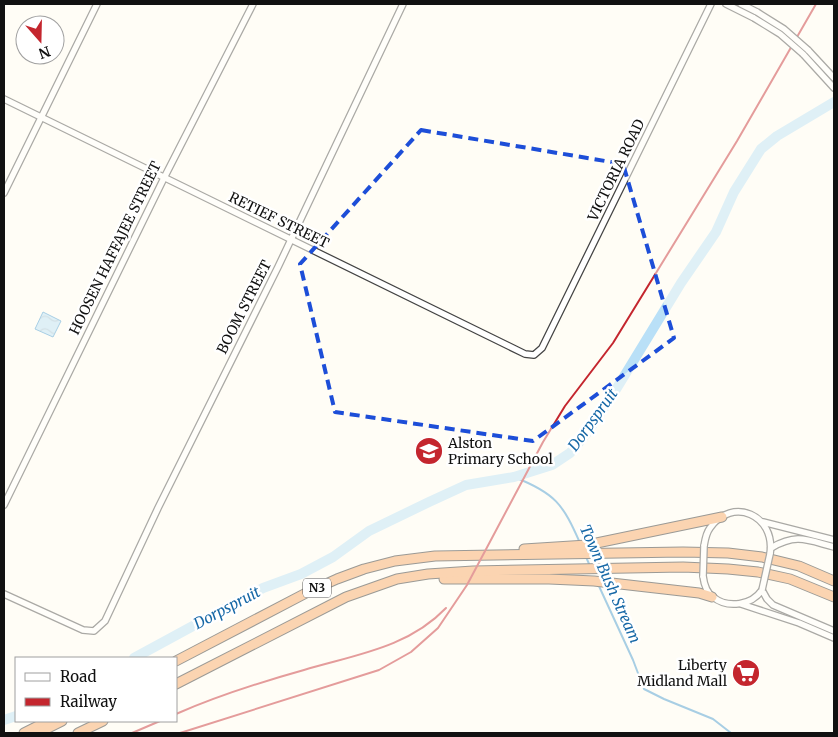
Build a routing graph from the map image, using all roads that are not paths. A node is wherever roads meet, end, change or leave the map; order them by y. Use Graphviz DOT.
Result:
graph roads {
  1 [pos="97,4"];
  2 [pos="253,4"];
  3 [pos="403,4"];
  4 [pos="710,4"];
  5 [pos="726,4"];
  6 [pos="742,4"];
  7 [pos="755,15"];
  8 [pos="832,78"];
  9 [pos="834,88"];
  10 [pos="4,99"];
  11 [pos="40,118"];
  12 [pos="164,178"];
  13 [pos="4,193"];
  14 [pos="291,240"];
  15 [pos="542,348"];
  16 [pos="4,505"];
  17 [pos="722,517"];
  18 [pos="763,522"];
  19 [pos="834,540"];
  20 [pos="834,547"];
  21 [pos="584,550"];
  22 [pos="771,551"];
  23 [pos="834,581"];
  24 [pos="762,590"];
  25 [pos="4,594"];
  26 [pos="712,597"];
  27 [pos="834,597"];
  28 [pos="346,598"];
  29 [pos="741,604"];
  30 [pos="834,631"];
  31 [pos="834,638"];
  32 [pos="178,660"];
  33 [pos="178,683"];
  34 [pos="46,722"];
  35 [pos="60,722"];
  36 [pos="101,722"];
  37 [pos="24,733"];
  38 [pos="38,733"];
  39 [pos="78,733"];
  1 -- 11 [label="street"];
  2 -- 12 [label="street, HOOSEN HAFFAJEE STREET"];
  3 -- 14 [label="street, BOOM STREET"];
  4 -- 15 [label="street, VICTORIA ROAD"];
  5 -- 7 [label="street"];
  6 -- 7 [label="street"];
  7 -- 8 [label="street, bridge"];
  8 -- 9 [label="street"];
  10 -- 11 [label="street, RETIEF STREET"];
  11 -- 12 [label="street, RETIEF STREET"];
  11 -- 13 [label="street"];
  12 -- 14 [label="street, RETIEF STREET"];
  12 -- 16 [label="street, HOOSEN HAFFAJEE STREET"];
  14 -- 15 [label="street, RETIEF STREET"];
  14 -- 25 [label="street, BOOM STREET"];
  17 -- 18 [label="street"];
  17 -- 21 [label="highway"];
  17 -- 26 [label="street, bridge"];
  18 -- 19 [label="street"];
  18 -- 22 [label="street"];
  20 -- 22 [label="street"];
  21 -- 23 [label="highway"];
  21 -- 32 [label="highway, N3"];
  22 -- 24 [label="street, bridge"];
  24 -- 29 [label="street"];
  24 -- 30 [label="street"];
  26 -- 28 [label="highway"];
  26 -- 29 [label="street"];
  27 -- 28 [label="highway, N3"];
  28 -- 33 [label="highway, N3"];
  29 -- 31 [label="street"];
  34 -- 37 [label="highway"];
  35 -- 38 [label="highway"];
  36 -- 39 [label="highway"];
}
